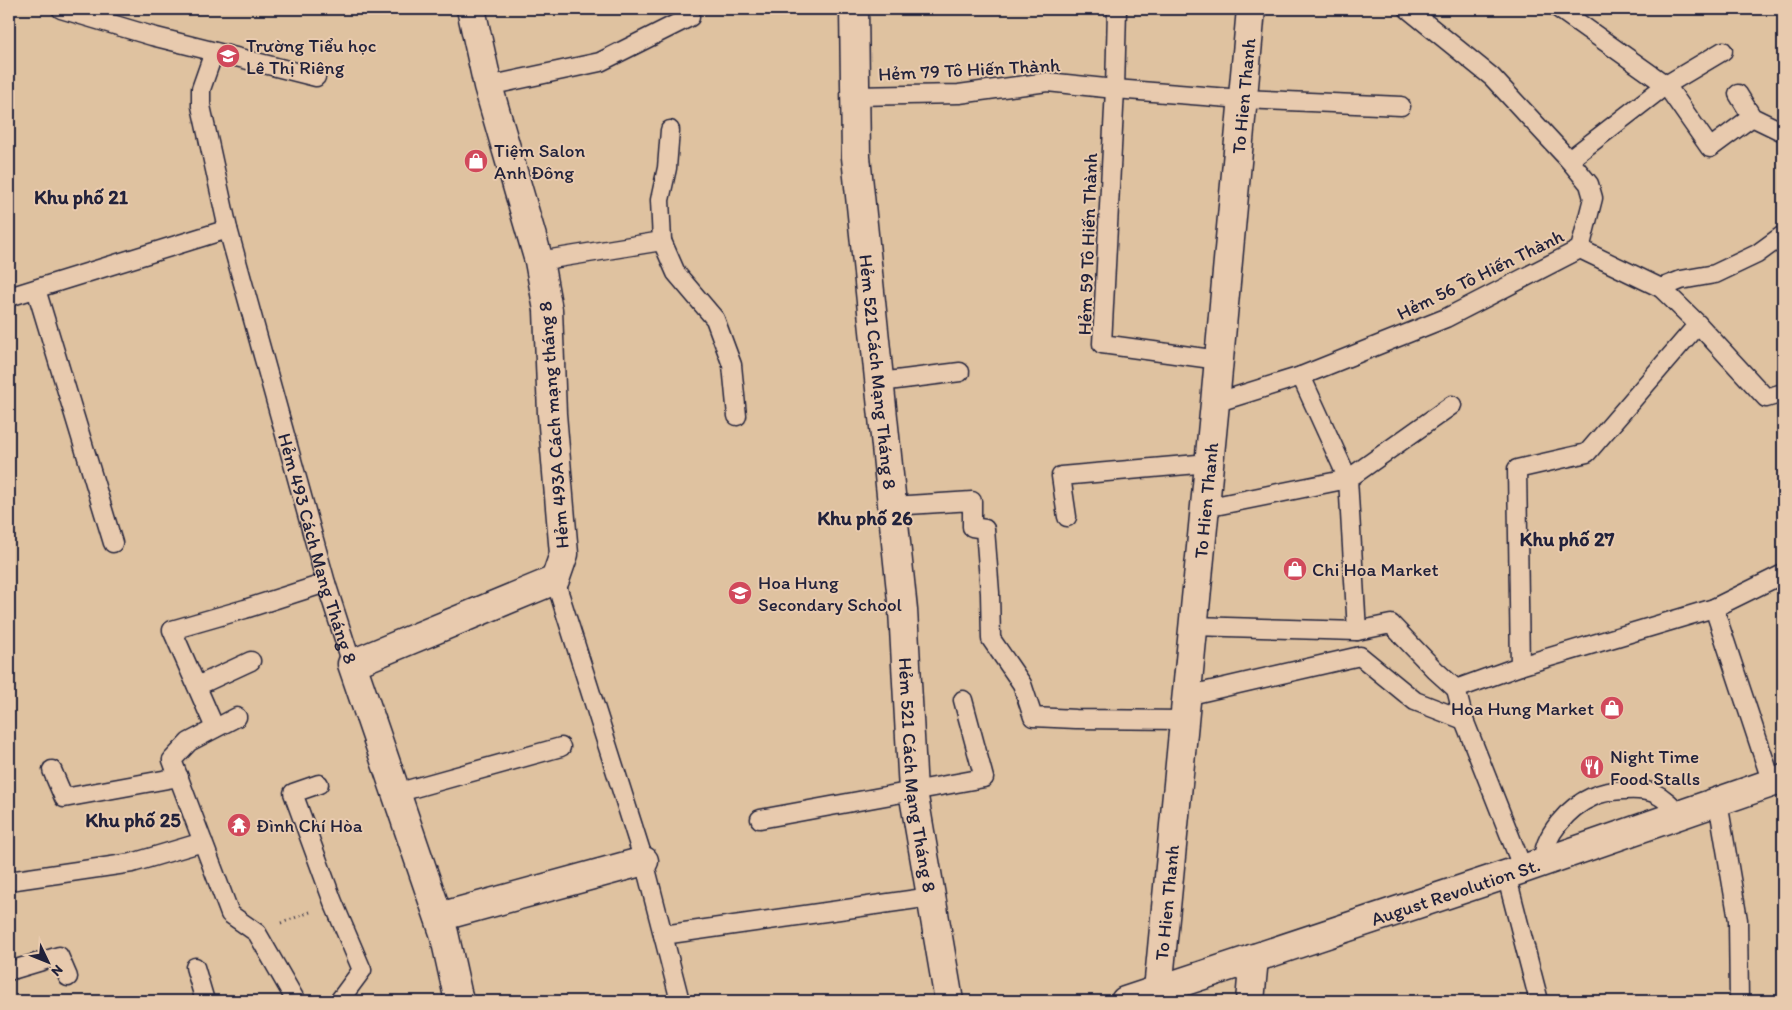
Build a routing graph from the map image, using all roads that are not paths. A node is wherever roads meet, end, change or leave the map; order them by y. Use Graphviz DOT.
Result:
graph roads {
  1 [pos="61,9"];
  2 [pos="471,9"];
  3 [pos="690,9"];
  4 [pos="854,9"];
  5 [pos="1117,9"];
  6 [pos="1250,9"];
  7 [pos="1408,9"];
  8 [pos="1559,9"];
  9 [pos="1723,51"];
  10 [pos="214,52"];
  11 [pos="316,77"];
  12 [pos="488,86"];
  13 [pos="1666,86"];
  14 [pos="1115,89"];
  15 [pos="1738,94"];
  16 [pos="855,96"];
  17 [pos="1242,99"];
  18 [pos="1401,106"];
  19 [pos="1752,117"];
  20 [pos="670,130"];
  21 [pos="1783,132"];
  22 [pos="1568,160"];
  23 [pos="228,229"];
  24 [pos="1783,236"];
  25 [pos="662,241"];
  26 [pos="1580,249"];
  27 [pos="539,261"];
  28 [pos="1661,288"];
  29 [pos="36,289"];
  30 [pos="9,297"];
  31 [pos="1698,324"];
  32 [pos="1219,360"];
  33 [pos="960,372"];
  34 [pos="1301,376"];
  35 [pos="880,382"];
  36 [pos="1783,393"];
  37 [pos="1215,403"];
  38 [pos="1452,405"];
  39 [pos="737,416"];
  40 [pos="1209,463"];
  41 [pos="1348,478"];
  42 [pos="892,506"];
  43 [pos="1205,508"];
  44 [pos="1068,517"];
  45 [pos="113,542"];
  46 [pos="1783,574"];
  47 [pos="555,580"];
  48 [pos="326,583"];
  49 [pos="1714,608"];
  50 [pos="1193,626"];
  51 [pos="1357,630"];
  52 [pos="251,661"];
  53 [pos="352,664"];
  54 [pos="1520,666"];
  55 [pos="197,686"];
  56 [pos="1456,689"];
  57 [pos="963,700"];
  58 [pos="1185,708"];
  59 [pos="237,717"];
  60 [pos="1464,720"];
  61 [pos="215,728"];
  62 [pos="561,748"];
  63 [pos="52,770"];
  64 [pos="179,778"];
  65 [pos="1778,781"];
  66 [pos="318,784"];
  67 [pos="913,791"];
  68 [pos="396,793"];
  69 [pos="1718,802"];
  70 [pos="1680,815"];
  71 [pos="760,819"];
  72 [pos="203,842"];
  73 [pos="644,861"];
  74 [pos="1524,868"];
  75 [pos="9,881"];
  76 [pos="931,896"];
  77 [pos="439,917"];
  78 [pos="663,936"];
  79 [pos="1254,958"];
  80 [pos="195,967"];
  81 [pos="9,971"];
  82 [pos="68,977"];
  83 [pos="1158,990"];
  84 [pos="204,1001"];
  85 [pos="296,1001"];
  86 [pos="339,1001"];
  87 [pos="459,1001"];
  88 [pos="680,1001"];
  89 [pos="949,1001"];
  90 [pos="1125,1001"];
  91 [pos="1250,1001"];
  92 [pos="1539,1001"];
  93 [pos="1739,1001"];
  1 -- 10 [label="lane"];
  2 -- 12 [label="street, Hẻm 493A Cách mạng tháng 8"];
  3 -- 12 [label="lane"];
  4 -- 16 [label="street, Hẻm 521 Cách Mạng Tháng 8"];
  5 -- 14 [label="lane"];
  6 -- 17 [label="street, To Hien Thanh"];
  7 -- 22 [label="lane"];
  8 -- 13 [label="lane"];
  9 -- 13 [label="lane"];
  10 -- 11 [label="lane"];
  10 -- 23 [label="lane, Hẻm 493 Cách Mạng Tháng 8"];
  12 -- 27 [label="street, Hẻm 493A Cách mạng tháng 8"];
  13 -- 19 [label="lane"];
  13 -- 22 [label="lane"];
  14 -- 16 [label="lane, Hẻm 79 Tô Hiến Thành"];
  14 -- 17 [label="lane, Hẻm 79 Tô Hiến Thành"];
  14 -- 32 [label="lane, Hẻm 59 Tô Hiến Thành"];
  15 -- 19 [label="lane"];
  16 -- 35 [label="street, Hẻm 521 Cách Mạng Tháng 8"];
  17 -- 18 [label="lane, Hẻm 79 Tô Hiến Thành"];
  17 -- 32 [label="street, To Hien Thanh"];
  19 -- 21 [label="lane"];
  20 -- 25 [label="lane"];
  22 -- 26 [label="lane"];
  23 -- 29 [label="lane"];
  23 -- 48 [label="lane, Hẻm 493 Cách Mạng Tháng 8"];
  24 -- 28 [label="lane"];
  25 -- 27 [label="lane"];
  25 -- 39 [label="lane"];
  26 -- 28 [label="lane, Hẻm 56 Tô Hiến Thành"];
  26 -- 34 [label="lane, Hẻm 56 Tô Hiến Thành"];
  27 -- 47 [label="street, Hẻm 493A Cách mạng tháng 8"];
  28 -- 31 [label="lane, Hẻm 56 Tô Hiến Thành"];
  29 -- 30 [label="lane"];
  29 -- 45 [label="lane"];
  31 -- 36 [label="lane, Hẻm 56 Tô Hiến Thành"];
  31 -- 54 [label="lane"];
  32 -- 37 [label="street, To Hien Thanh"];
  33 -- 35 [label="lane"];
  34 -- 37 [label="lane, Hẻm 56 Tô Hiến Thành"];
  34 -- 41 [label="lane"];
  35 -- 42 [label="street, Hẻm 521 Cách Mạng Tháng 8"];
  37 -- 40 [label="street, To Hien Thanh"];
  38 -- 41 [label="lane"];
  40 -- 43 [label="street, To Hien Thanh"];
  40 -- 44 [label="lane"];
  41 -- 43 [label="lane"];
  41 -- 51 [label="lane"];
  42 -- 58 [label="lane"];
  42 -- 67 [label="street, Hẻm 521 Cách Mạng Tháng 8"];
  43 -- 50 [label="street, To Hien Thanh"];
  46 -- 49 [label="lane"];
  47 -- 53 [label="street"];
  47 -- 73 [label="lane"];
  48 -- 53 [label="lane, Hẻm 493 Cách Mạng Tháng 8"];
  48 -- 55 [label="lane"];
  49 -- 54 [label="lane"];
  49 -- 65 [label="lane"];
  50 -- 51 [label="lane"];
  50 -- 58 [label="street, To Hien Thanh"];
  51 -- 56 [label="lane"];
  52 -- 55 [label="lane"];
  53 -- 68 [label="street, Hẻm 493 Cách Mạng Tháng 8"];
  54 -- 56 [label="lane"];
  55 -- 61 [label="lane"];
  56 -- 60 [label="lane"];
  57 -- 67 [label="lane"];
  58 -- 60 [label="lane"];
  58 -- 83 [label="street, To Hien Thanh"];
  59 -- 61 [label="lane"];
  60 -- 74 [label="lane"];
  61 -- 64 [label="lane"];
  62 -- 68 [label="lane"];
  63 -- 64 [label="lane"];
  64 -- 72 [label="lane"];
  65 -- 69 [label="street, August Revolution St."];
  66 -- 86 [label="lane"];
  67 -- 71 [label="lane"];
  67 -- 76 [label="street, Hẻm 521 Cách Mạng Tháng 8"];
  68 -- 77 [label="street, Hẻm 493 Cách Mạng Tháng 8"];
  69 -- 70 [label="street, August Revolution St."];
  69 -- 93 [label="lane"];
  70 -- 74 [label="street, August Revolution St."];
  70 -- 74 [label="lane"];
  72 -- 75 [label="lane"];
  72 -- 85 [label="lane"];
  73 -- 77 [label="street"];
  73 -- 78 [label="lane"];
  74 -- 79 [label="street, August Revolution St."];
  74 -- 92 [label="lane"];
  76 -- 78 [label="lane"];
  76 -- 89 [label="street, Hẻm 521 Cách Mạng Tháng 8"];
  77 -- 87 [label="street, Hẻm 493 Cách Mạng Tháng 8"];
  78 -- 88 [label="lane"];
  79 -- 83 [label="street, August Revolution St."];
  79 -- 91 [label="street"];
  80 -- 84 [label="lane"];
  81 -- 82 [label="lane"];
  83 -- 90 [label="street, August Revolution St."];
}
